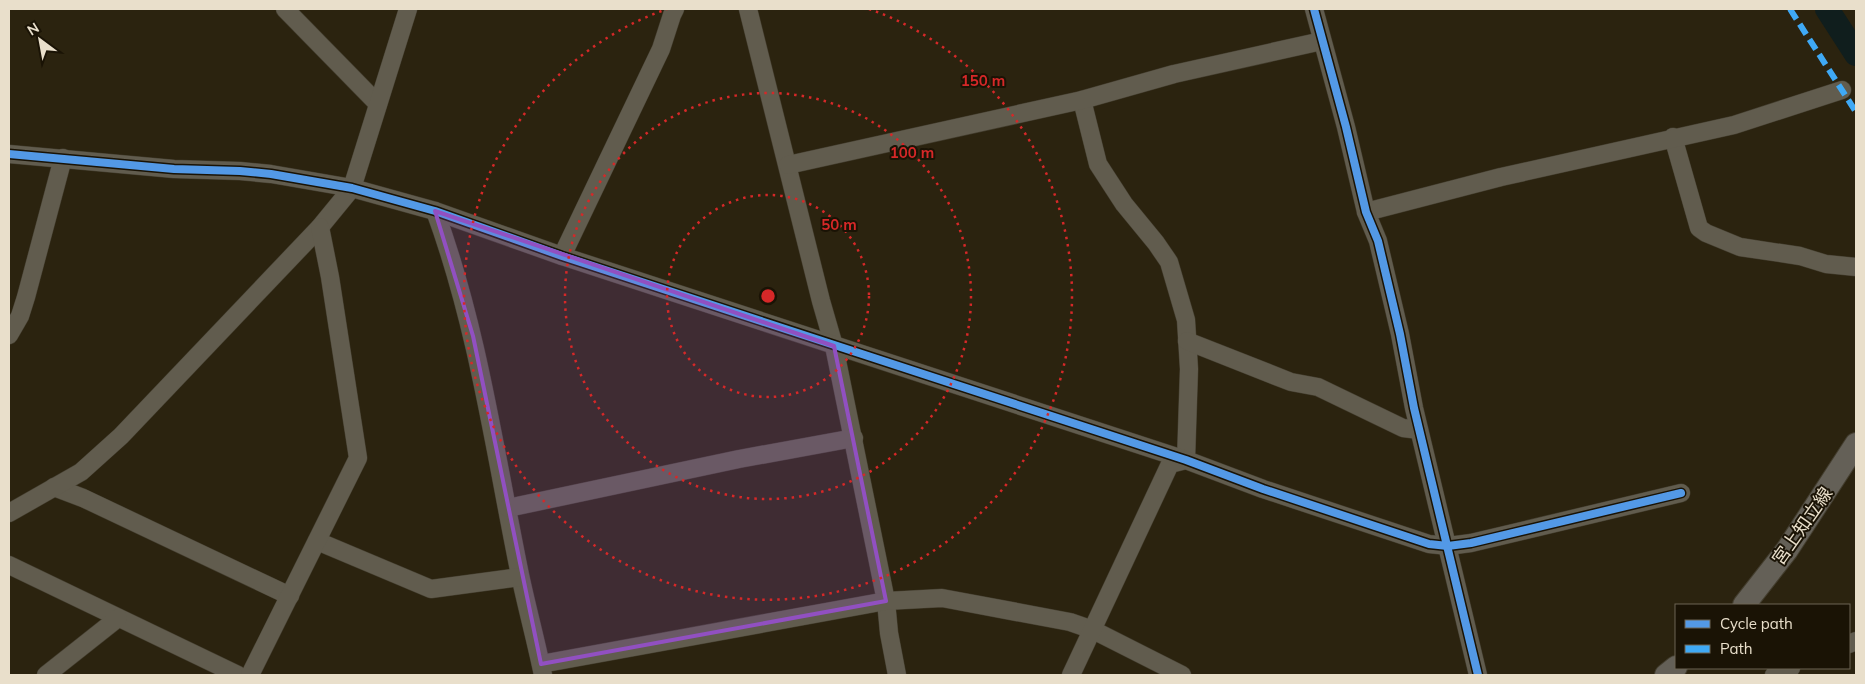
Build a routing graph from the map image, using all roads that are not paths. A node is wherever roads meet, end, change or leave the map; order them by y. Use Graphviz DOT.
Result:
graph roads {
  1 [pos="285,9"];
  2 [pos="408,9"];
  3 [pos="675,9"];
  4 [pos="748,9"];
  5 [pos="1314,9"];
  6 [pos="1322,41"];
  7 [pos="1842,90"];
  8 [pos="1082,100"];
  9 [pos="378,104"];
  10 [pos="1673,137"];
  11 [pos="9,154"];
  12 [pos="63,158"];
  13 [pos="788,165"];
  14 [pos="352,188"];
  15 [pos="435,211"];
  16 [pos="1366,212"];
  17 [pos="320,227"];
  18 [pos="562,256"];
  19 [pos="1856,267"];
  20 [pos="9,335"];
  21 [pos="1187,342"];
  22 [pos="834,346"];
  23 [pos="1419,430"];
  24 [pos="854,438"];
  25 [pos="1856,444"];
  26 [pos="1186,460"];
  27 [pos="54,487"];
  28 [pos="1681,492"];
  29 [pos="508,508"];
  30 [pos="9,513"];
  31 [pos="317,541"];
  32 [pos="1448,546"];
  33 [pos="9,565"];
  34 [pos="520,577"];
  35 [pos="290,596"];
  36 [pos="886,601"];
  37 [pos="1745,604"];
  38 [pos="118,618"];
  39 [pos="1093,630"];
  40 [pos="1789,669"];
  41 [pos="542,670"];
  42 [pos="46,675"];
  43 [pos="238,675"];
  44 [pos="250,675"];
  45 [pos="897,675"];
  46 [pos="1071,675"];
  47 [pos="1182,675"];
  48 [pos="1478,675"];
  49 [pos="1774,675"];
  1 -- 9 [label="street"];
  2 -- 9 [label="street"];
  3 -- 18 [label="street"];
  4 -- 13 [label="street"];
  5 -- 6 [label="street"];
  6 -- 8 [label="street"];
  6 -- 16 [label="street"];
  7 -- 10 [label="street"];
  8 -- 13 [label="street"];
  8 -- 21 [label="street"];
  9 -- 14 [label="street"];
  10 -- 16 [label="street"];
  10 -- 19 [label="street"];
  11 -- 12 [label="street"];
  12 -- 14 [label="street"];
  12 -- 20 [label="street"];
  13 -- 22 [label="street"];
  14 -- 15 [label="street"];
  14 -- 17 [label="street"];
  15 -- 18 [label="street"];
  15 -- 29 [label="street"];
  16 -- 23 [label="street"];
  17 -- 27 [label="street"];
  17 -- 31 [label="street"];
  18 -- 22 [label="street"];
  21 -- 23 [label="street"];
  21 -- 26 [label="street"];
  22 -- 24 [label="street"];
  22 -- 26 [label="street"];
  23 -- 32 [label="street"];
  24 -- 29 [label="street"];
  24 -- 36 [label="street"];
  25 -- 37 [label="main road, 宮上知立線"];
  26 -- 32 [label="street"];
  26 -- 39 [label="street"];
  27 -- 30 [label="street"];
  27 -- 35 [label="street"];
  28 -- 32 [label="street"];
  29 -- 34 [label="street"];
  31 -- 34 [label="street"];
  31 -- 35 [label="street"];
  32 -- 48 [label="street"];
  33 -- 38 [label="street"];
  34 -- 41 [label="street"];
  35 -- 44 [label="street"];
  36 -- 39 [label="street"];
  36 -- 41 [label="street"];
  36 -- 45 [label="street"];
  38 -- 42 [label="street"];
  38 -- 43 [label="street"];
  39 -- 46 [label="street"];
  39 -- 47 [label="street"];
  40 -- 49 [label="street"];
}
